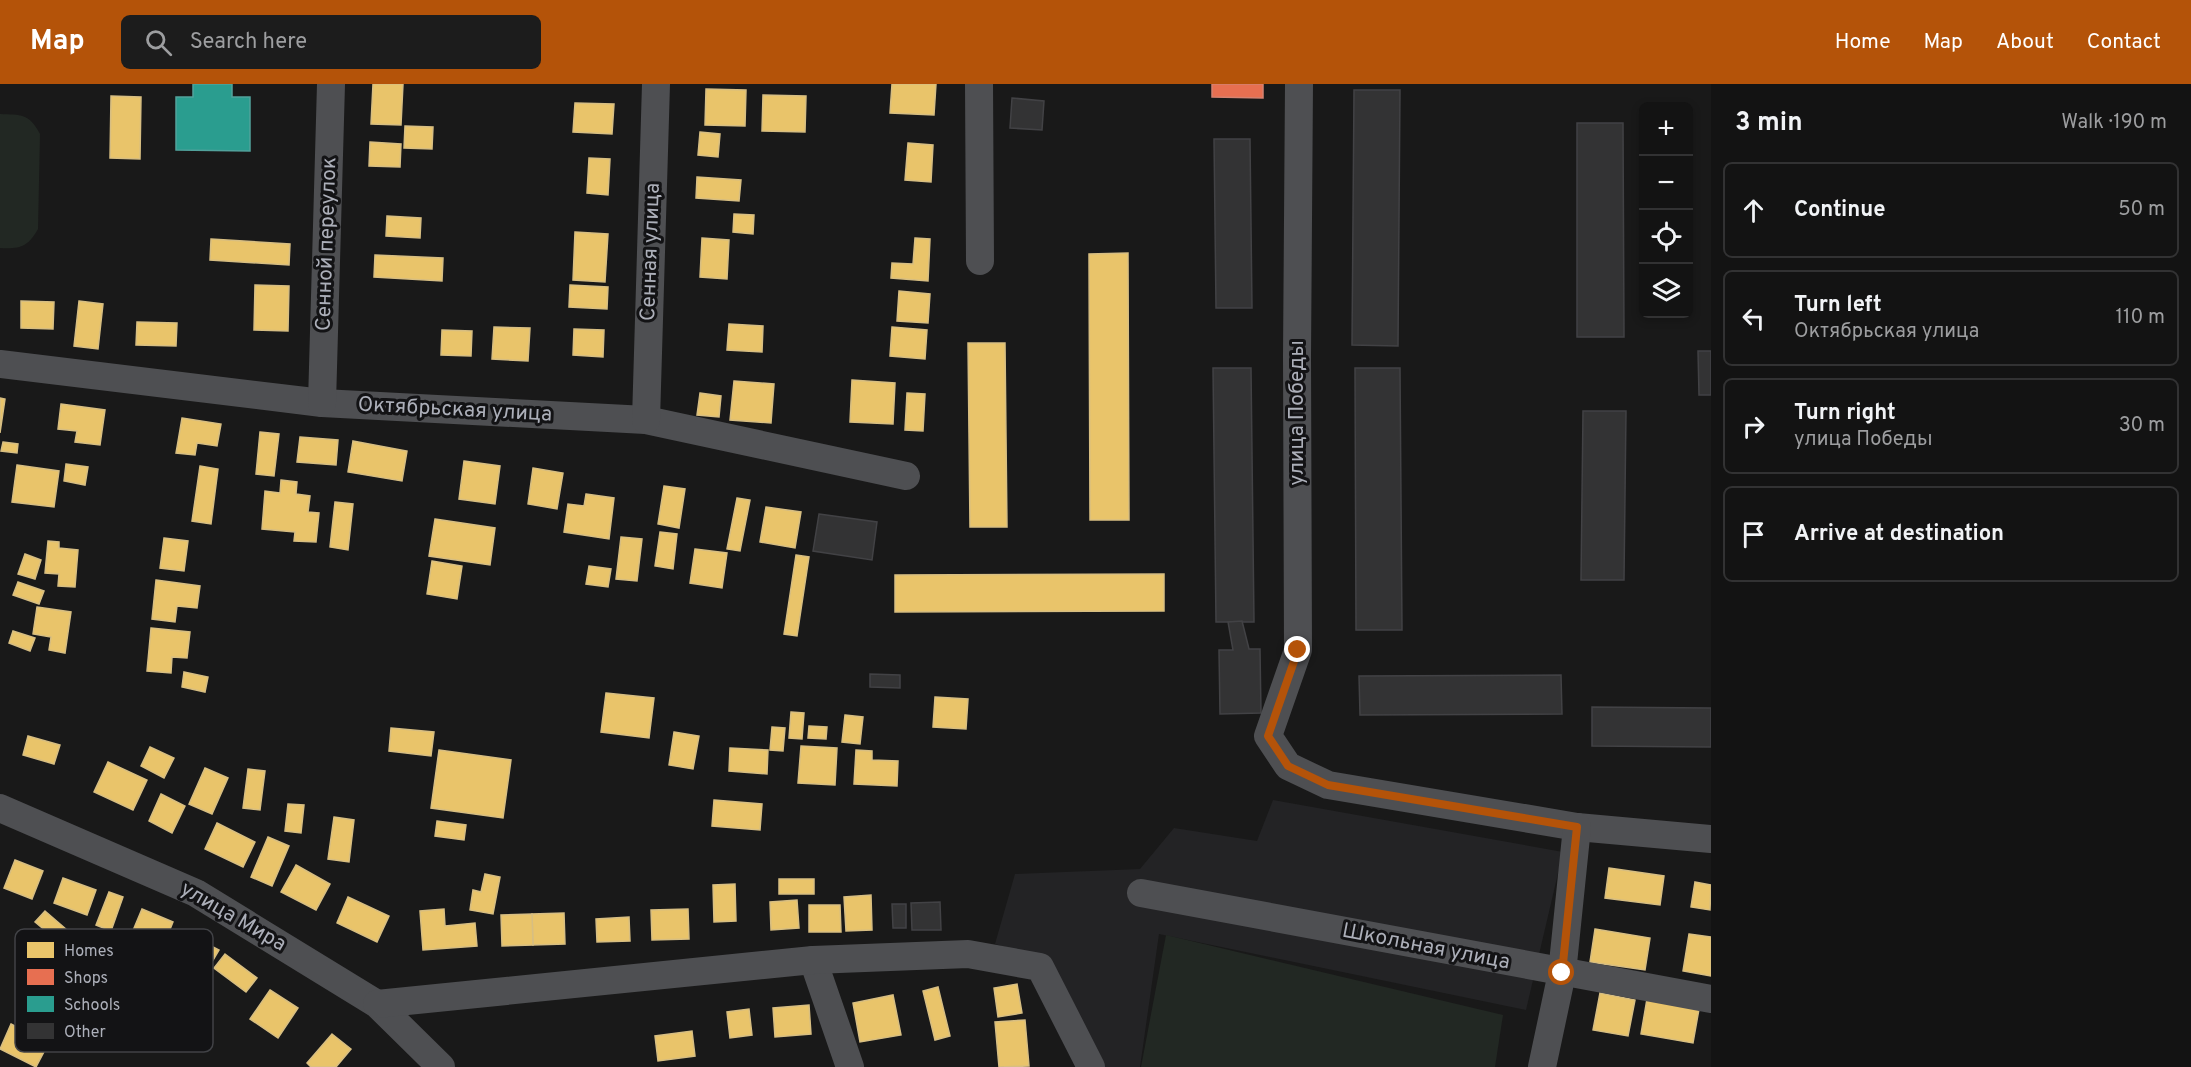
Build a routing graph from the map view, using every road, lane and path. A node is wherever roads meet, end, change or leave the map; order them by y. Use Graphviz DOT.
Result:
graph roads {
  1 [pos="331,84"];
  2 [pos="656,84"];
  3 [pos="979,84"];
  4 [pos="1299,84"];
  5 [pos="980,261"];
  6 [pos="0,364"];
  7 [pos="322,403"];
  8 [pos="646,420"];
  9 [pos="906,477"];
  10 [pos="0,808"];
  11 [pos="1577,827"];
  12 [pos="1711,839"];
  13 [pos="1141,893"];
  14 [pos="813,960"];
  15 [pos="1562,973"];
  16 [pos="1711,999"];
  17 [pos="377,1004"];
  18 [pos="441,1067"];
  19 [pos="850,1067"];
  20 [pos="1092,1067"];
  21 [pos="1542,1067"];
  1 -- 7 [label="street, Сенной переулок"];
  2 -- 8 [label="street, Сенная улица"];
  3 -- 5 [label="street"];
  4 -- 11 [label="street, улица Победы"];
  6 -- 7 [label="street, Октябрьская улица"];
  7 -- 8 [label="street, Октябрьская улица"];
  8 -- 9 [label="street, Октябрьская улица"];
  10 -- 17 [label="street, улица Мира"];
  11 -- 12 [label="street"];
  11 -- 15 [label="street"];
  13 -- 15 [label="street, Школьная улица"];
  14 -- 17 [label="street"];
  14 -- 19 [label="street"];
  14 -- 20 [label="street"];
  15 -- 16 [label="street, Школьная улица"];
  15 -- 21 [label="street"];
  17 -- 18 [label="street, улица Мира"];
}
